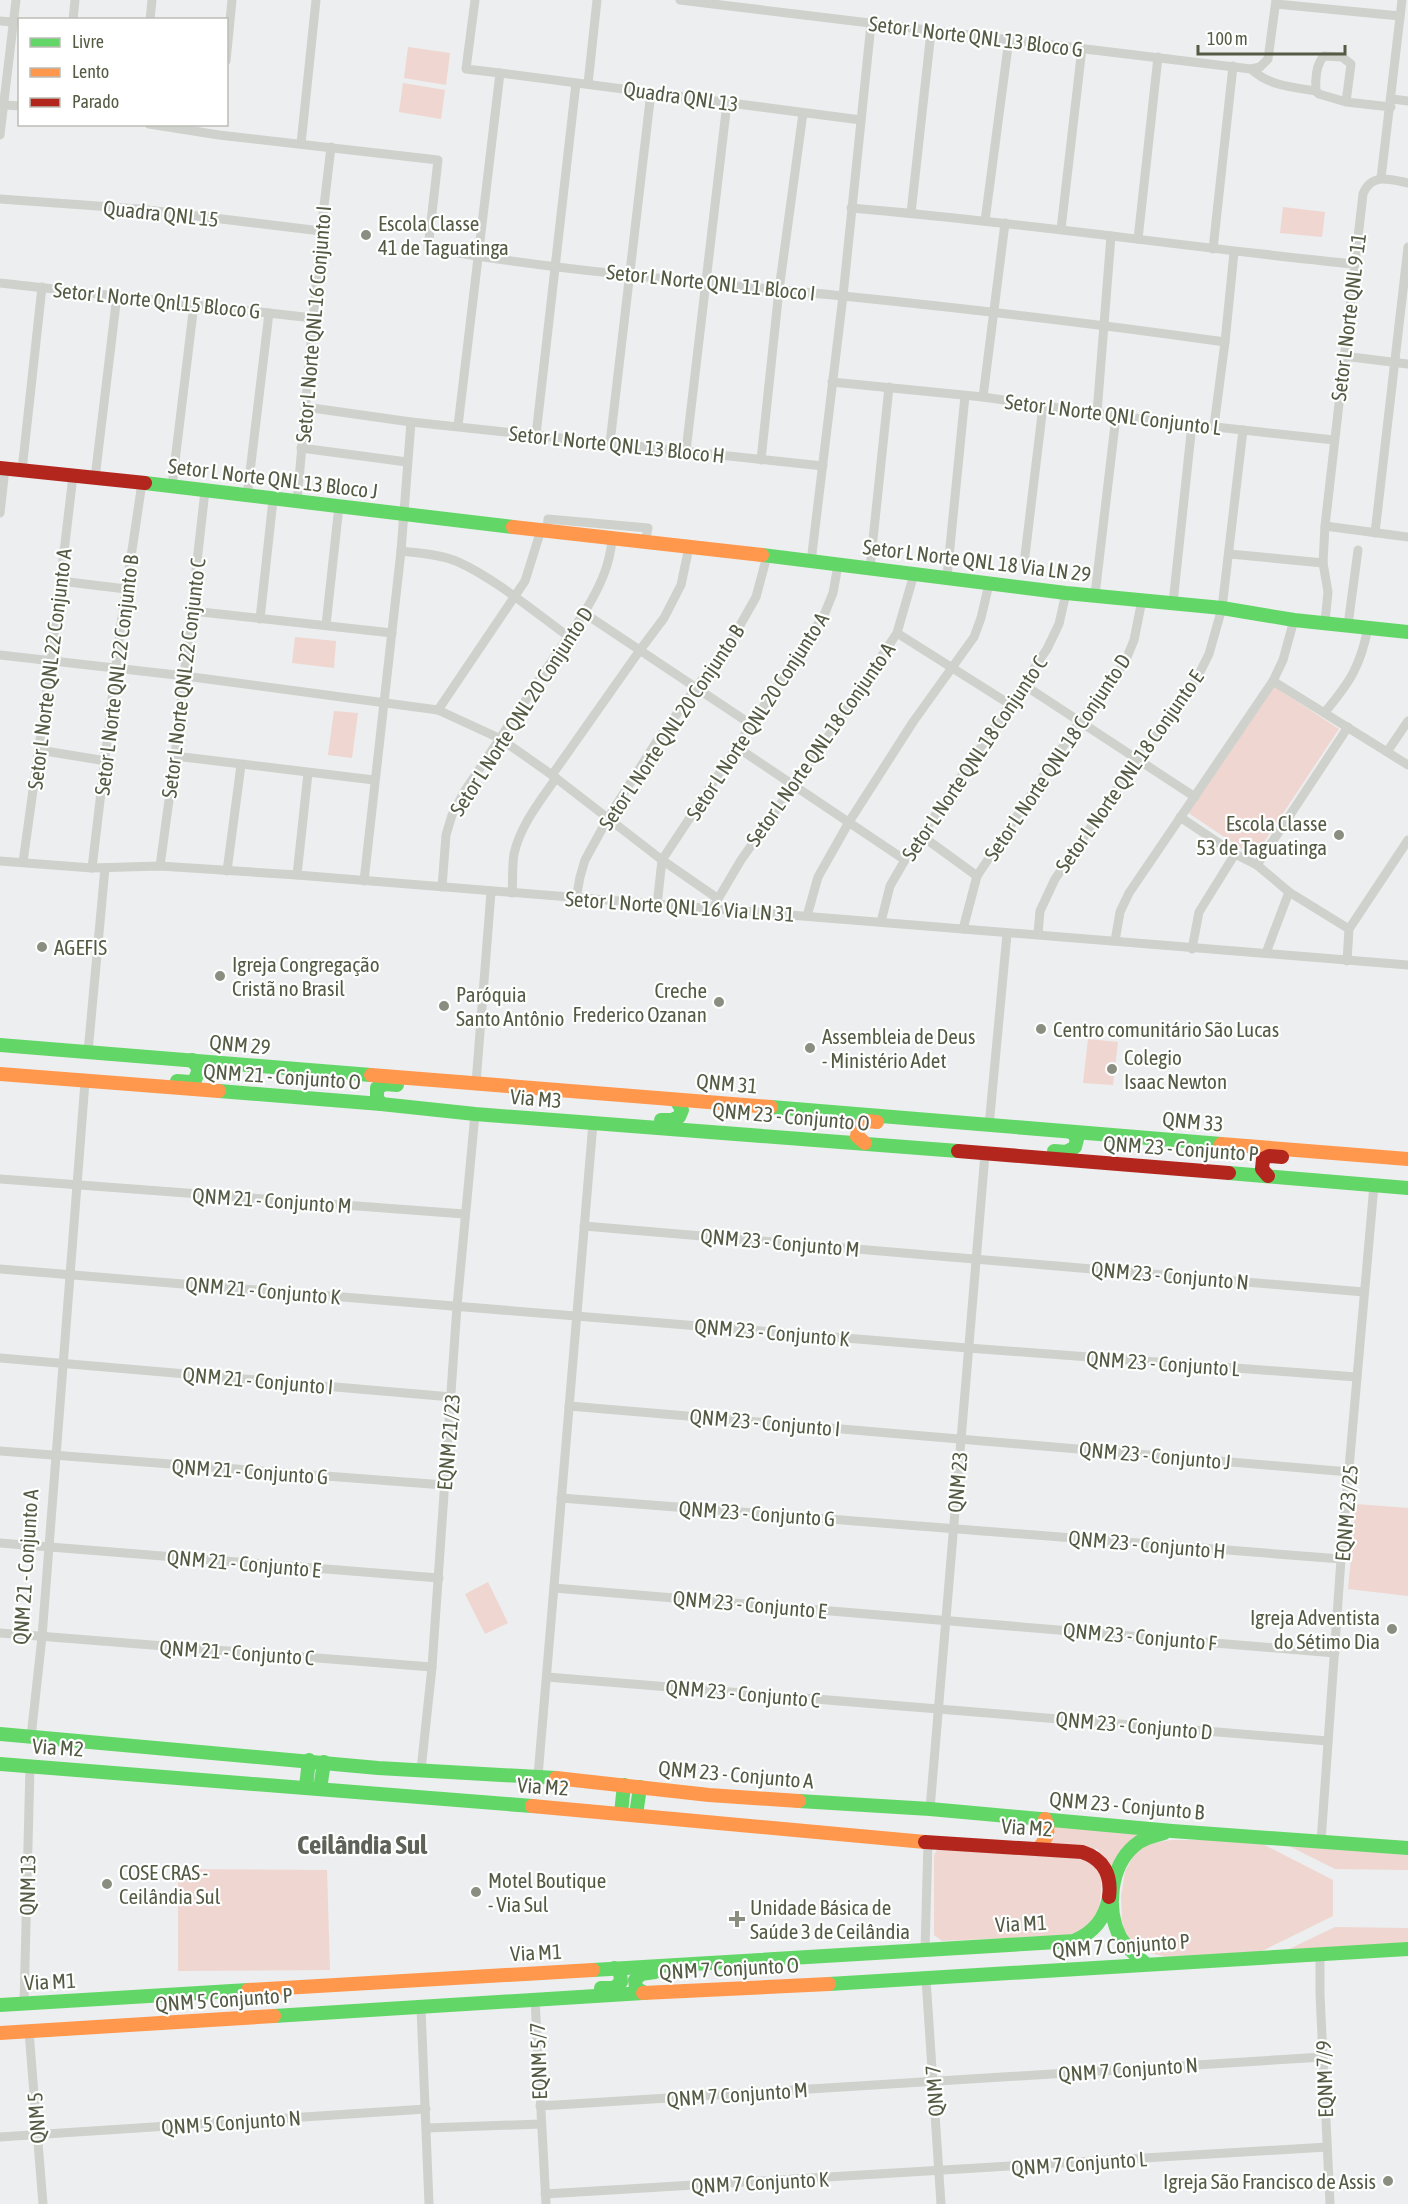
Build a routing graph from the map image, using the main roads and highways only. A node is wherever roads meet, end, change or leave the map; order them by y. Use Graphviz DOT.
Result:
graph roads {
  1 [pos="3,468"];
  2 [pos="544,531"];
  3 [pos="1408,632"];
  4 [pos="0,1045"];
  5 [pos="68,1051"];
  6 [pos="0,1052"];
  7 [pos="192,1060"];
  8 [pos="0,1074"];
  9 [pos="458,1081"];
  10 [pos="88,1082"];
  11 [pos="476,1083"];
  12 [pos="676,1100"];
  13 [pos="381,1104"];
  14 [pos="475,1114"];
  15 [pos="941,1121"];
  16 [pos="594,1123"];
  17 [pos="975,1125"];
  18 [pos="1072,1132"];
  19 [pos="865,1143"];
  20 [pos="985,1154"];
  21 [pos="1346,1155"];
  22 [pos="1017,1156"];
  23 [pos="1408,1159"];
  24 [pos="1268,1176"];
  25 [pos="1408,1188"];
  26 [pos="0,1734"];
  27 [pos="309,1760"];
  28 [pos="324,1762"];
  29 [pos="0,1764"];
  30 [pos="538,1776"];
  31 [pos="624,1785"];
  32 [pos="640,1787"];
  33 [pos="313,1788"];
  34 [pos="930,1809"];
  35 [pos="621,1813"];
  36 [pos="636,1815"];
  37 [pos="1045,1819"];
  38 [pos="1172,1831"];
  39 [pos="1408,1848"];
  40 [pos="1038,1849"];
  41 [pos="1111,1895"];
  42 [pos="1408,1949"];
  43 [pos="752,1960"];
  44 [pos="1146,1964"];
  45 [pos="614,1968"];
  46 [pos="926,1978"];
  47 [pos="645,1993"];
  48 [pos="504,2001"];
  49 [pos="0,2005"];
  50 [pos="0,2033"];
  1 -- 2 [label="main road, Setor L Norte QNL 13 Bloco J"];
  2 -- 3 [label="main road, Setor L Norte QNL 18 Via LN 29"];
  4 -- 5 [label="main road, QNM 29"];
  5 -- 6 [label="main road"];
  5 -- 7 [label="main road, QNM 29"];
  7 -- 9 [label="main road, QNM 29"];
  7 -- 10 [label="main road"];
  8 -- 10 [label="main road"];
  9 -- 11 [label="main road, QNM 29"];
  9 -- 13 [label="main road"];
  10 -- 13 [label="main road, QNM 21 - Conjunto O"];
  11 -- 12 [label="main road, QNM 31"];
  12 -- 15 [label="main road, QNM 31"];
  12 -- 16 [label="main road"];
  13 -- 14 [label="main road, QNM 21 - Conjunto O"];
  14 -- 16 [label="main road, Via M3"];
  15 -- 17 [label="main road, QNM 31"];
  15 -- 19 [label="main road"];
  16 -- 19 [label="main road, QNM 23 - Conjunto O"];
  17 -- 18 [label="main road, QNM 33"];
  18 -- 21 [label="main road, QNM 33"];
  18 -- 22 [label="main road"];
  19 -- 20 [label="main road, QNM 23 - Conjunto O"];
  20 -- 22 [label="main road, QNM 23 - Conjunto P"];
  21 -- 23 [label="main road, QNM 33"];
  21 -- 24 [label="main road"];
  22 -- 24 [label="main road, QNM 23 - Conjunto P"];
  24 -- 25 [label="main road, QNM 23 - Conjunto P"];
  26 -- 27 [label="main road"];
  27 -- 28 [label="main road"];
  27 -- 33 [label="main road"];
  28 -- 30 [label="main road, Via M2"];
  28 -- 33 [label="main road"];
  29 -- 33 [label="main road, Via M2"];
  30 -- 31 [label="main road, QNM 23 - Conjunto A"];
  31 -- 32 [label="main road, QNM 23 - Conjunto A"];
  31 -- 35 [label="main road"];
  32 -- 34 [label="main road, QNM 23 - Conjunto A"];
  32 -- 36 [label="main road"];
  33 -- 35 [label="main road, Via M2"];
  34 -- 37 [label="main road, QNM 23 - Conjunto B"];
  35 -- 36 [label="main road, Via M2"];
  36 -- 40 [label="main road, Via M2"];
  37 -- 38 [label="main road, QNM 23 - Conjunto B"];
  37 -- 40 [label="main road"];
  38 -- 39 [label="main road, QNM 23 - Conjunto B"];
  38 -- 41 [label="main road"];
  40 -- 41 [label="main road, Via M2"];
  41 -- 43 [label="main road, Via M1"];
  41 -- 44 [label="main road"];
  42 -- 44 [label="main road, QNM 7 Conjunto P"];
  43 -- 45 [label="main road, Via M1"];
  43 -- 47 [label="main road"];
  44 -- 46 [label="main road, QNM 7 Conjunto P"];
  45 -- 48 [label="main road"];
  45 -- 49 [label="main road, Via M1"];
  46 -- 47 [label="main road, QNM 7 Conjunto O"];
  47 -- 48 [label="main road, QNM 7 Conjunto O"];
  48 -- 50 [label="main road, QNM 5 Conjunto P"];
}
